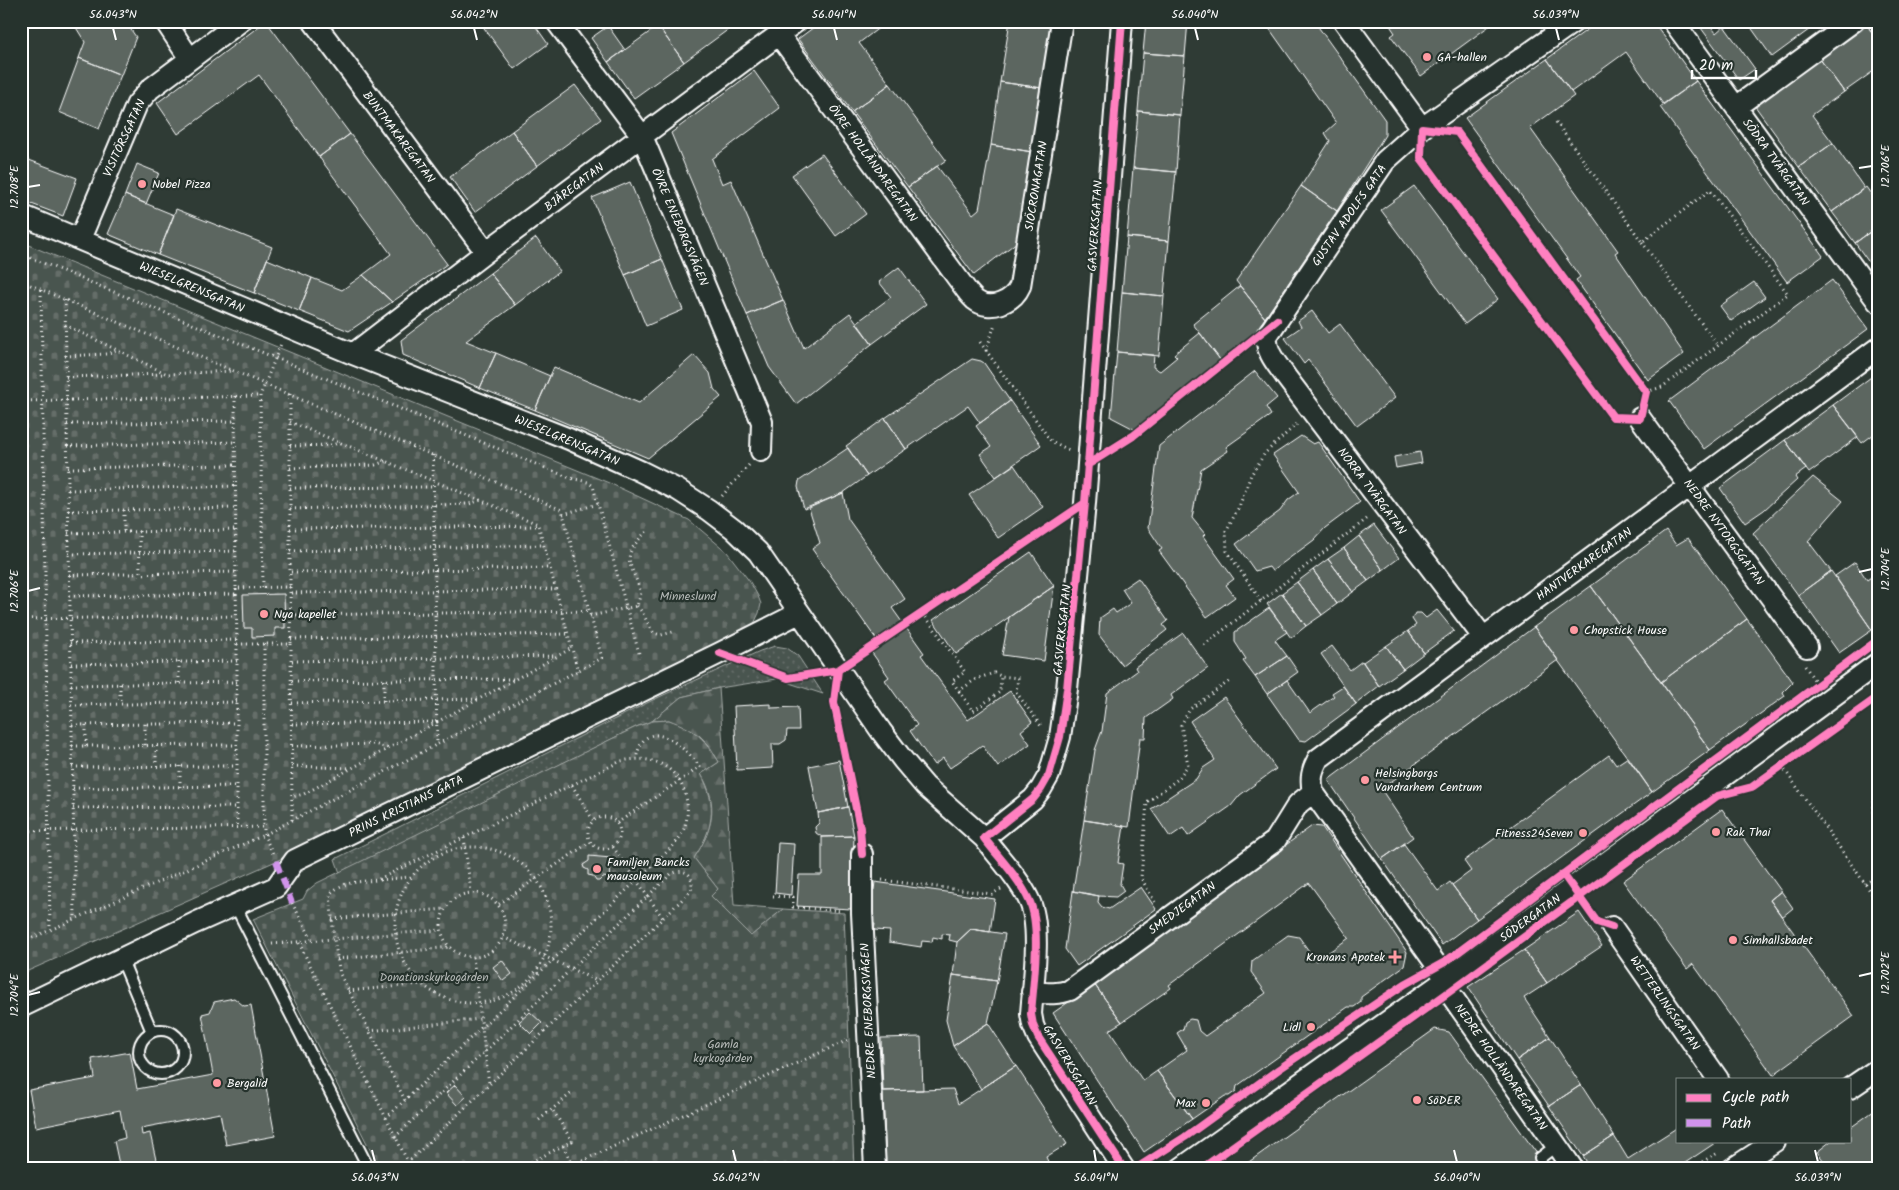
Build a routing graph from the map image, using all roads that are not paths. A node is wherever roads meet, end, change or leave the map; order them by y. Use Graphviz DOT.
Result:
graph roads {
  1 [pos="165,21"];
  2 [pos="241,21"];
  3 [pos="312,21"];
  4 [pos="556,21"];
  5 [pos="797,21"];
  6 [pos="1062,21"];
  7 [pos="1122,21"];
  8 [pos="1344,21"];
  9 [pos="1575,21"];
  10 [pos="1673,21"];
  11 [pos="1854,21"];
  12 [pos="779,35"];
  13 [pos="190,59"];
  14 [pos="1736,107"];
  15 [pos="1422,128"];
  16 [pos="642,136"];
  17 [pos="21,216"];
  18 [pos="80,239"];
  19 [pos="486,252"];
  20 [pos="966,291"];
  21 [pos="1878,302"];
  22 [pos="1266,340"];
  23 [pos="1878,348"];
  24 [pos="353,354"];
  25 [pos="1640,418"];
  26 [pos="761,451"];
  27 [pos="1691,486"];
  28 [pos="799,613"];
  29 [pos="1483,638"];
  30 [pos="1807,647"];
  31 [pos="1878,663"];
  32 [pos="1313,792"];
  33 [pos="984,838"];
  34 [pos="862,854"];
  35 [pos="236,905"];
  36 [pos="1612,928"];
  37 [pos="122,960"];
  38 [pos="1446,980"];
  39 [pos="1032,992"];
  40 [pos="21,1007"];
  41 [pos="152,1032"];
  42 [pos="1878,1068"];
  43 [pos="1717,1078"];
  44 [pos="1852,1087"];
  45 [pos="1768,1143"];
  46 [pos="1557,1145"];
  47 [pos="1540,1158"];
  48 [pos="369,1169"];
  49 [pos="875,1169"];
  50 [pos="1124,1169"];
  51 [pos="1180,1169"];
  52 [pos="1573,1169"];
  53 [pos="1732,1169"];
  1 -- 13 [label="street"];
  2 -- 13 [label="street, VISITÖRSGATAN"];
  3 -- 19 [label="street, BUNTMAKAREGATAN"];
  4 -- 16 [label="street, ÖVRE ENEBORGSVÄGEN"];
  5 -- 12 [label="street, BJÄREGATAN"];
  6 -- 20 [label="street, SIÖCRONAGATAN"];
  7 -- 33 [label="street, GASVERKSGATAN"];
  8 -- 15 [label="street"];
  9 -- 15 [label="street, GUSTAV ADOLFS GATA"];
  10 -- 14 [label="street, SÖDRA TVÄRGATAN"];
  11 -- 14 [label="street"];
  12 -- 16 [label="street, BJÄREGATAN"];
  12 -- 20 [label="street, ÖVRE HOLLÄNDAREGATAN"];
  13 -- 18 [label="street, VISITÖRSGATAN"];
  14 -- 21 [label="street, SÖDRA TVÄRGATAN"];
  15 -- 22 [label="street, GUSTAV ADOLFS GATA"];
  16 -- 19 [label="street, BJÄREGATAN"];
  16 -- 26 [label="street, ÖVRE ENEBORGSVÄGEN"];
  17 -- 18 [label="street, WIESELGRENSGATAN"];
  18 -- 24 [label="street, WIESELGRENSGATAN"];
  19 -- 24 [label="street, BJÄREGATAN"];
  22 -- 29 [label="street, NORRA TVÄRGATAN"];
  23 -- 27 [label="street, HANTVERKAREGATAN"];
  24 -- 28 [label="street, WIESELGRENSGATAN"];
  25 -- 27 [label="street, NEDRE NYTORGSGATAN"];
  27 -- 29 [label="street, HANTVERKAREGATAN"];
  27 -- 30 [label="street, NEDRE NYTORGSGATAN"];
  28 -- 33 [label="street, WIESELGRENSGATAN"];
  28 -- 35 [label="street, PRINS KRISTIANS GATA"];
  29 -- 32 [label="street, HANTVERKAREGATAN"];
  31 -- 38 [label="street, SÖDERGATAN"];
  32 -- 38 [label="street, NEDRE HOLLÄNDAREGATAN"];
  32 -- 39 [label="street, SMEDJEGATAN"];
  33 -- 39 [label="street, GASVERKSGATAN"];
  34 -- 49 [label="street, NEDRE ENEBORGSVÄGEN"];
  35 -- 37 [label="street, PRINS KRISTIANS GATA"];
  35 -- 48 [label="lane"];
  36 -- 43 [label="street, WETTERLINGSGATAN"];
  37 -- 40 [label="street, PRINS KRISTIANS GATA"];
  37 -- 41 [label="lane"];
  38 -- 46 [label="street, NEDRE HOLLÄNDAREGATAN"];
  38 -- 51 [label="street, SÖDERGATAN"];
  39 -- 50 [label="street, GASVERKSGATAN"];
  41 -- 41 [label="lane"];
  42 -- 44 [label="street"];
  45 -- 53 [label="street"];
  46 -- 47 [label="lane"];
  46 -- 52 [label="street, NEDRE HOLLÄNDAREGATAN"];
}
